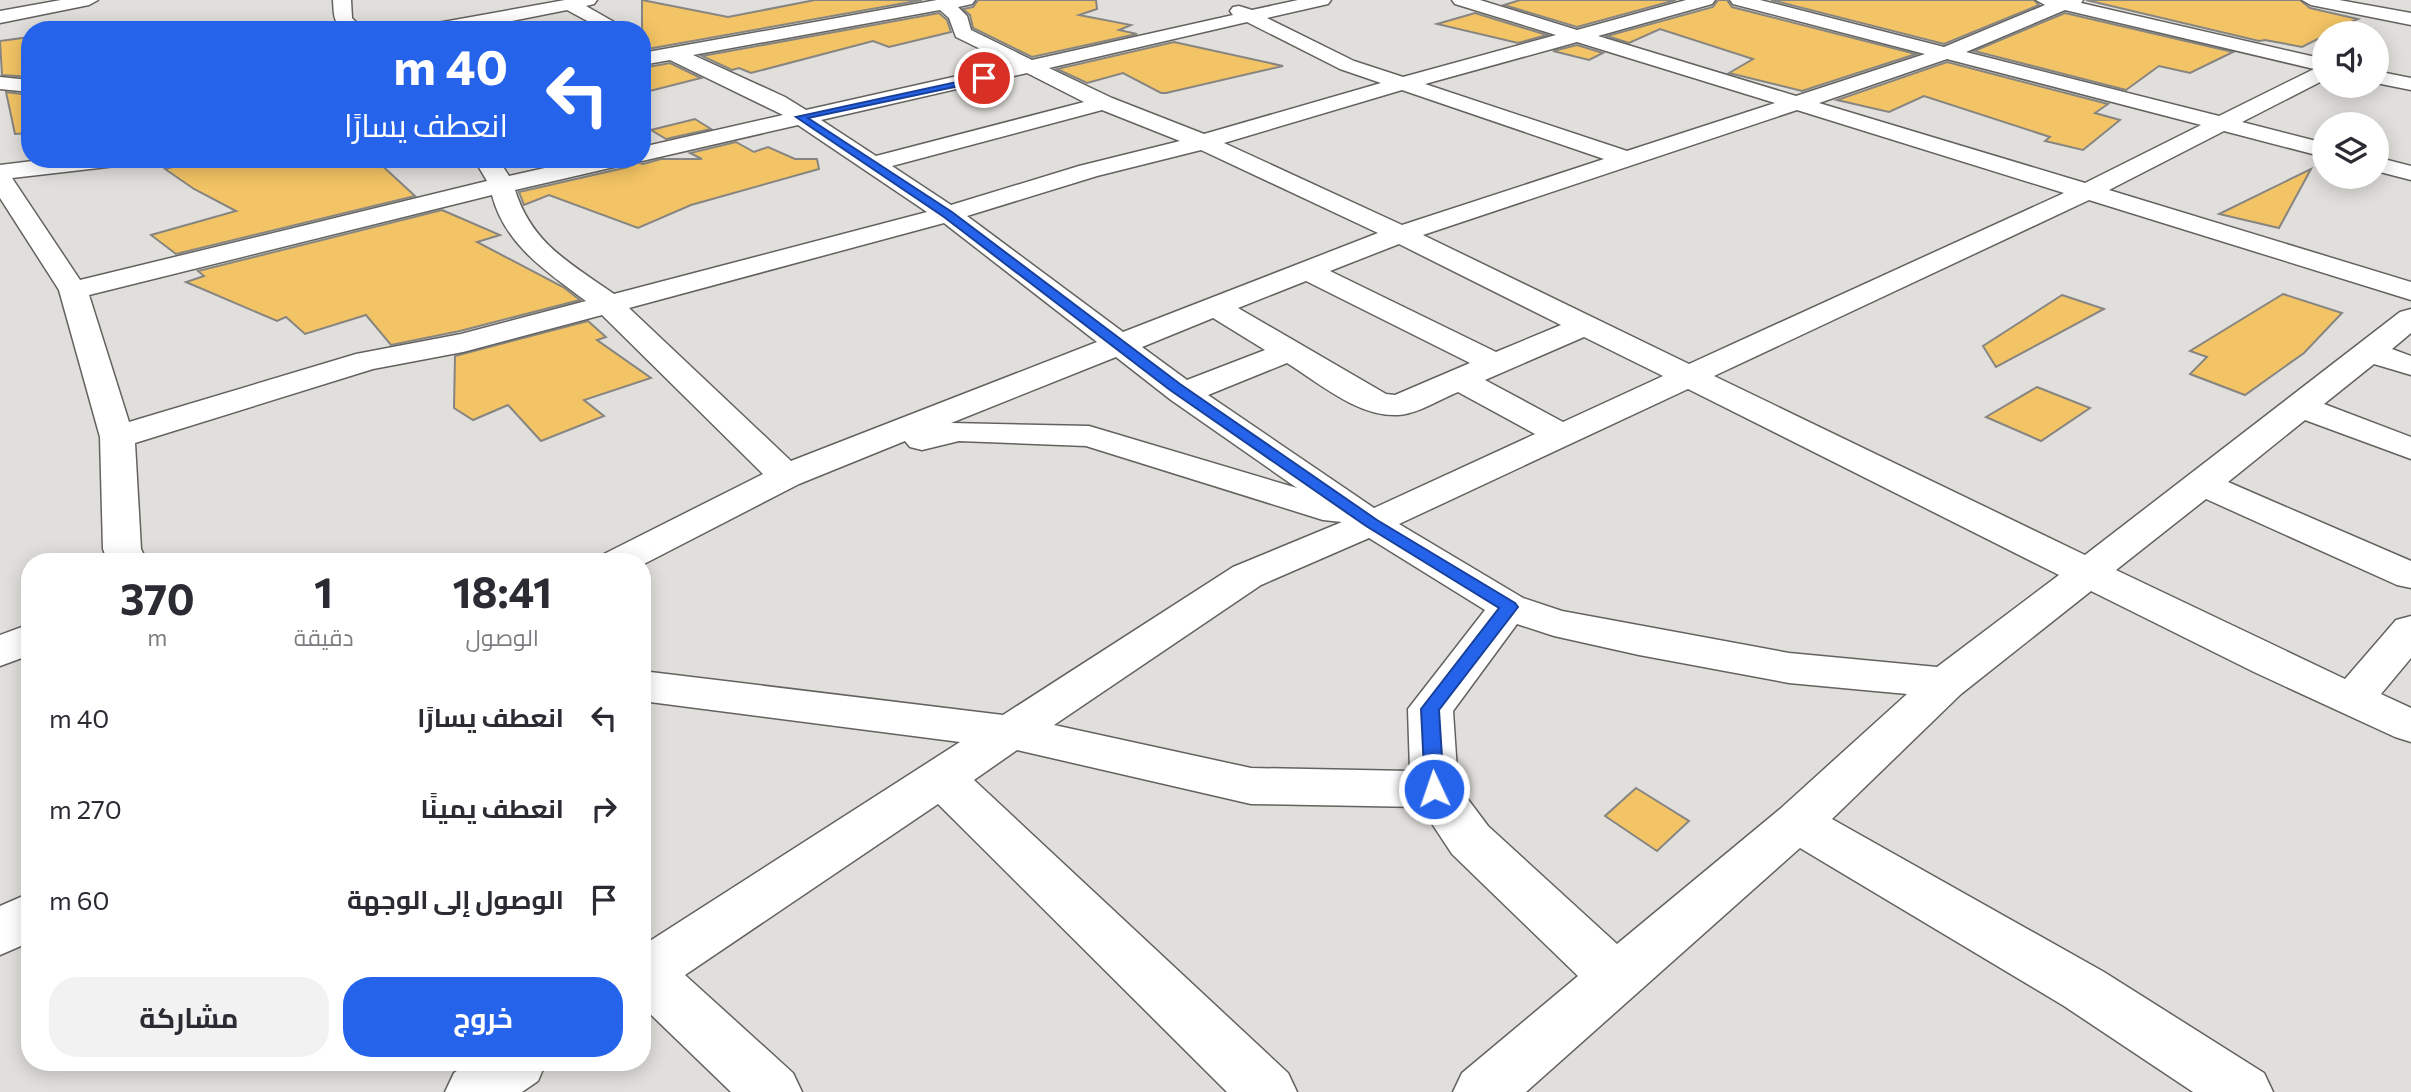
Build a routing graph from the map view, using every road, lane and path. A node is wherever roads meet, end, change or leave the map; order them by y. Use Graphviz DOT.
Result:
graph roads {
  1 [pos="89,0"];
  2 [pos="342,0"];
  3 [pos="881,0"];
  4 [pos="1322,0"];
  5 [pos="1461,0"];
  6 [pos="1706,0"];
  7 [pos="1739,0"];
  8 [pos="2311,0"];
  9 [pos="2059,1"];
  10 [pos="579,2"];
  11 [pos="955,2"];
  12 [pos="1284,3"];
  13 [pos="1619,3"];
  14 [pos="1220,4"];
  15 [pos="902,12"];
  16 [pos="1658,12"];
  17 [pos="1252,15"];
  18 [pos="0,16"];
  19 [pos="2411,20"];
  20 [pos="344,21"];
  21 [pos="479,21"];
  22 [pos="606,21"];
  23 [pos="1576,34"];
  24 [pos="2389,34"];
  25 [pos="1944,54"];
  26 [pos="658,56"];
  27 [pos="2312,62"];
  28 [pos="1034,67"];
  29 [pos="2312,78"];
  30 [pos="2389,80"];
  31 [pos="0,83"];
  32 [pos="21,85"];
  33 [pos="2411,85"];
  34 [pos="1403,86"];
  35 [pos="1797,102"];
  36 [pos="1104,103"];
  37 [pos="801,117"];
  38 [pos="2220,123"];
  39 [pos="1203,142"];
  40 [pos="2312,147"];
  41 [pos="651,152"];
  42 [pos="1626,158"];
  43 [pos="872,164"];
  44 [pos="21,167"];
  45 [pos="2389,167"];
  46 [pos="532,168"];
  47 [pos="0,172"];
  48 [pos="493,172"];
  49 [pos="2411,173"];
  50 [pos="0,179"];
  51 [pos="2084,193"];
  52 [pos="948,214"];
  53 [pos="1400,234"];
  54 [pos="1306,270"];
  55 [pos="73,290"];
  56 [pos="2411,291"];
  57 [pos="607,303"];
  58 [pos="1214,306"];
  59 [pos="2411,318"];
  60 [pos="1584,326"];
  61 [pos="1118,344"];
  62 [pos="1290,351"];
  63 [pos="2370,352"];
  64 [pos="1496,364"];
  65 [pos="2411,366"];
  66 [pos="1688,376"];
  67 [pos="1459,379"];
  68 [pos="1183,393"];
  69 [pos="2301,407"];
  70 [pos="1562,435"];
  71 [pos="117,437"];
  72 [pos="2411,449"];
  73 [pos="786,476"];
  74 [pos="2200,483"];
  75 [pos="1371,523"];
  76 [pos="124,553"];
  77 [pos="636,553"];
  78 [pos="2090,572"];
  79 [pos="2411,576"];
  80 [pos="1509,607"];
  81 [pos="2411,630"];
  82 [pos="21,642"];
  83 [pos="0,652"];
  84 [pos="1946,683"];
  85 [pos="651,687"];
  86 [pos="2352,700"];
  87 [pos="2411,726"];
  88 [pos="1010,732"];
  89 [pos="941,777"];
  90 [pos="1434,789"];
  91 [pos="1797,822"];
  92 [pos="21,920"];
  93 [pos="0,933"];
  94 [pos="651,969"];
  95 [pos="1617,978"];
  96 [pos="651,981"];
  97 [pos="504,1071"];
  98 [pos="475,1092"];
  99 [pos="772,1092"];
  100 [pos="1267,1092"];
  101 [pos="1483,1092"];
  102 [pos="2243,1092"];
  1 -- 18 [label="street"];
  2 -- 20 [label="street"];
  3 -- 15 [label="street"];
  4 -- 12 [label="street"];
  5 -- 23 [label="street"];
  6 -- 16 [label="street"];
  7 -- 25 [label="street"];
  8 -- 19 [label="street"];
  9 -- 25 [label="street"];
  9 -- 27 [label="street"];
  10 -- 21 [label="street"];
  10 -- 22 [label="street"];
  11 -- 15 [label="street"];
  11 -- 28 [label="street"];
  12 -- 17 [label="street"];
  13 -- 16 [label="street"];
  14 -- 17 [label="street"];
  15 -- 26 [label="street"];
  16 -- 23 [label="street"];
  17 -- 28 [label="street"];
  17 -- 34 [label="street"];
  19 -- 24 [label="street"];
  23 -- 34 [label="street"];
  23 -- 35 [label="street"];
  25 -- 35 [label="street"];
  25 -- 38 [label="street"];
  26 -- 37 [label="street"];
  28 -- 36 [label="street"];
  28 -- 37 [label="street"];
  29 -- 38 [label="street"];
  30 -- 33 [label="street"];
  31 -- 32 [label="street"];
  34 -- 39 [label="street"];
  34 -- 42 [label="street"];
  35 -- 42 [label="street"];
  35 -- 51 [label="street"];
  36 -- 39 [label="street"];
  36 -- 43 [label="street"];
  37 -- 41 [label="street"];
  37 -- 43 [label="street"];
  38 -- 40 [label="street"];
  38 -- 51 [label="street"];
  39 -- 52 [label="street"];
  39 -- 53 [label="street"];
  42 -- 53 [label="street"];
  43 -- 52 [label="street"];
  44 -- 47 [label="street"];
  45 -- 49 [label="street"];
  46 -- 48 [label="street"];
  48 -- 55 [label="street"];
  48 -- 57 [label="street"];
  50 -- 55 [label="street"];
  51 -- 56 [label="street"];
  51 -- 66 [label="street"];
  52 -- 57 [label="street"];
  52 -- 61 [label="street"];
  53 -- 54 [label="street"];
  53 -- 60 [label="street"];
  54 -- 58 [label="street"];
  54 -- 64 [label="street"];
  55 -- 71 [label="street"];
  57 -- 71 [label="street"];
  57 -- 73 [label="street"];
  58 -- 61 [label="street"];
  58 -- 62 [label="street"];
  59 -- 63 [label="street"];
  60 -- 64 [label="street"];
  60 -- 66 [label="street"];
  61 -- 68 [label="street"];
  61 -- 73 [label="street"];
  62 -- 67 [label="street"];
  62 -- 68 [label="street"];
  63 -- 65 [label="street"];
  63 -- 69 [label="street"];
  64 -- 67 [label="street"];
  66 -- 70 [label="street"];
  66 -- 78 [label="street"];
  67 -- 70 [label="street"];
  68 -- 75 [label="street"];
  69 -- 72 [label="street"];
  69 -- 74 [label="street"];
  70 -- 75 [label="street"];
  71 -- 76 [label="street"];
  73 -- 75 [label="street"];
  73 -- 77 [label="street"];
  74 -- 78 [label="street"];
  74 -- 79 [label="street"];
  75 -- 80 [label="street"];
  75 -- 88 [label="street"];
  78 -- 84 [label="street"];
  78 -- 86 [label="street"];
  80 -- 84 [label="street"];
  80 -- 90 [label="street"];
  81 -- 86 [label="street"];
  82 -- 83 [label="street"];
  84 -- 91 [label="street"];
  85 -- 88 [label="street"];
  86 -- 87 [label="street"];
  88 -- 89 [label="street"];
  88 -- 90 [label="street"];
  89 -- 94 [label="street"];
  89 -- 100 [label="street"];
  90 -- 95 [label="street"];
  91 -- 95 [label="street"];
  91 -- 102 [label="street"];
  92 -- 93 [label="street"];
  95 -- 101 [label="street"];
  96 -- 99 [label="street"];
  97 -- 98 [label="street"];
}
